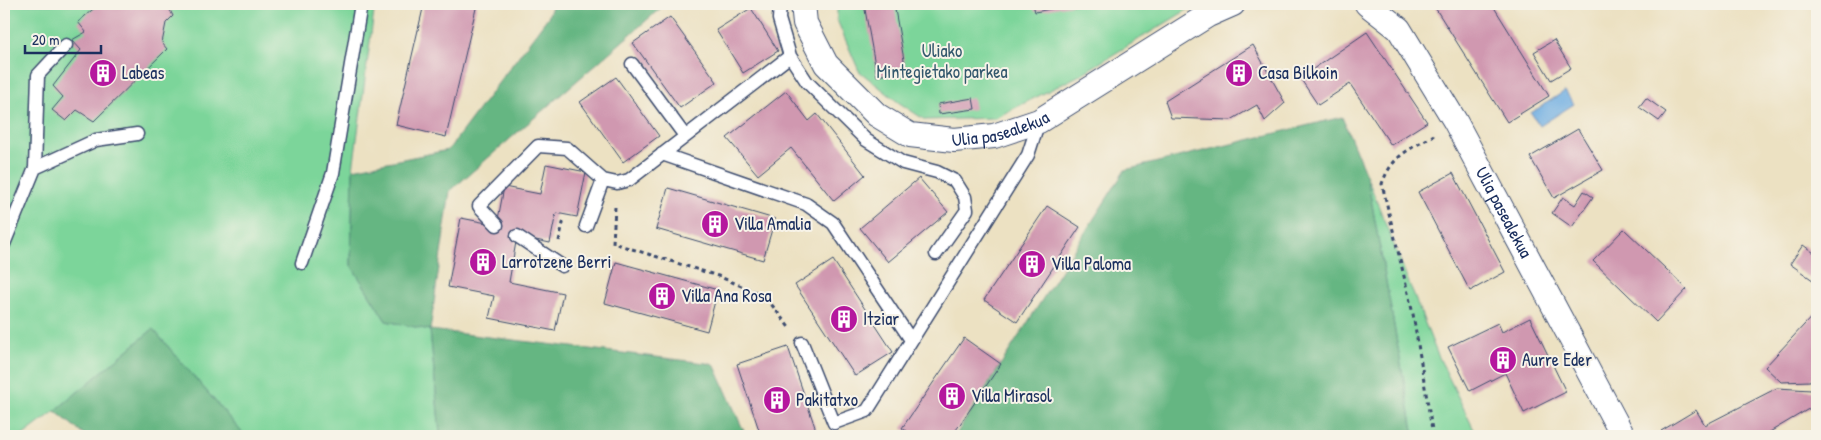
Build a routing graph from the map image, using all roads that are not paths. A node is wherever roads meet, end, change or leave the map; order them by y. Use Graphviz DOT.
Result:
graph roads {
  1 [pos="361,4"];
  2 [pos="780,4"];
  3 [pos="803,4"];
  4 [pos="1233,4"];
  5 [pos="1367,4"];
  6 [pos="66,45"];
  7 [pos="790,56"];
  8 [pos="632,64"];
  9 [pos="1039,121"];
  10 [pos="138,134"];
  11 [pos="685,136"];
  12 [pos="662,154"];
  13 [pos="35,168"];
  14 [pos="603,180"];
  15 [pos="497,225"];
  16 [pos="586,226"];
  17 [pos="517,236"];
  18 [pos="4,244"];
  19 [pos="936,254"];
  20 [pos="302,263"];
  21 [pos="562,266"];
  22 [pos="912,340"];
  23 [pos="802,343"];
  24 [pos="1623,436"];
  1 -- 20 [label="lane"];
  2 -- 7 [label="lane"];
  3 -- 9 [label="street, Ulia pasealekua"];
  4 -- 9 [label="street, Ulia pasealekua"];
  5 -- 24 [label="street, Ulia pasealekua"];
  6 -- 13 [label="lane"];
  7 -- 11 [label="lane"];
  7 -- 19 [label="lane"];
  8 -- 11 [label="lane"];
  9 -- 22 [label="lane"];
  10 -- 13 [label="lane"];
  11 -- 12 [label="lane"];
  12 -- 14 [label="lane"];
  12 -- 22 [label="lane"];
  13 -- 18 [label="lane"];
  14 -- 15 [label="lane"];
  14 -- 16 [label="lane"];
  17 -- 21 [label="lane"];
  22 -- 23 [label="lane"];
}
